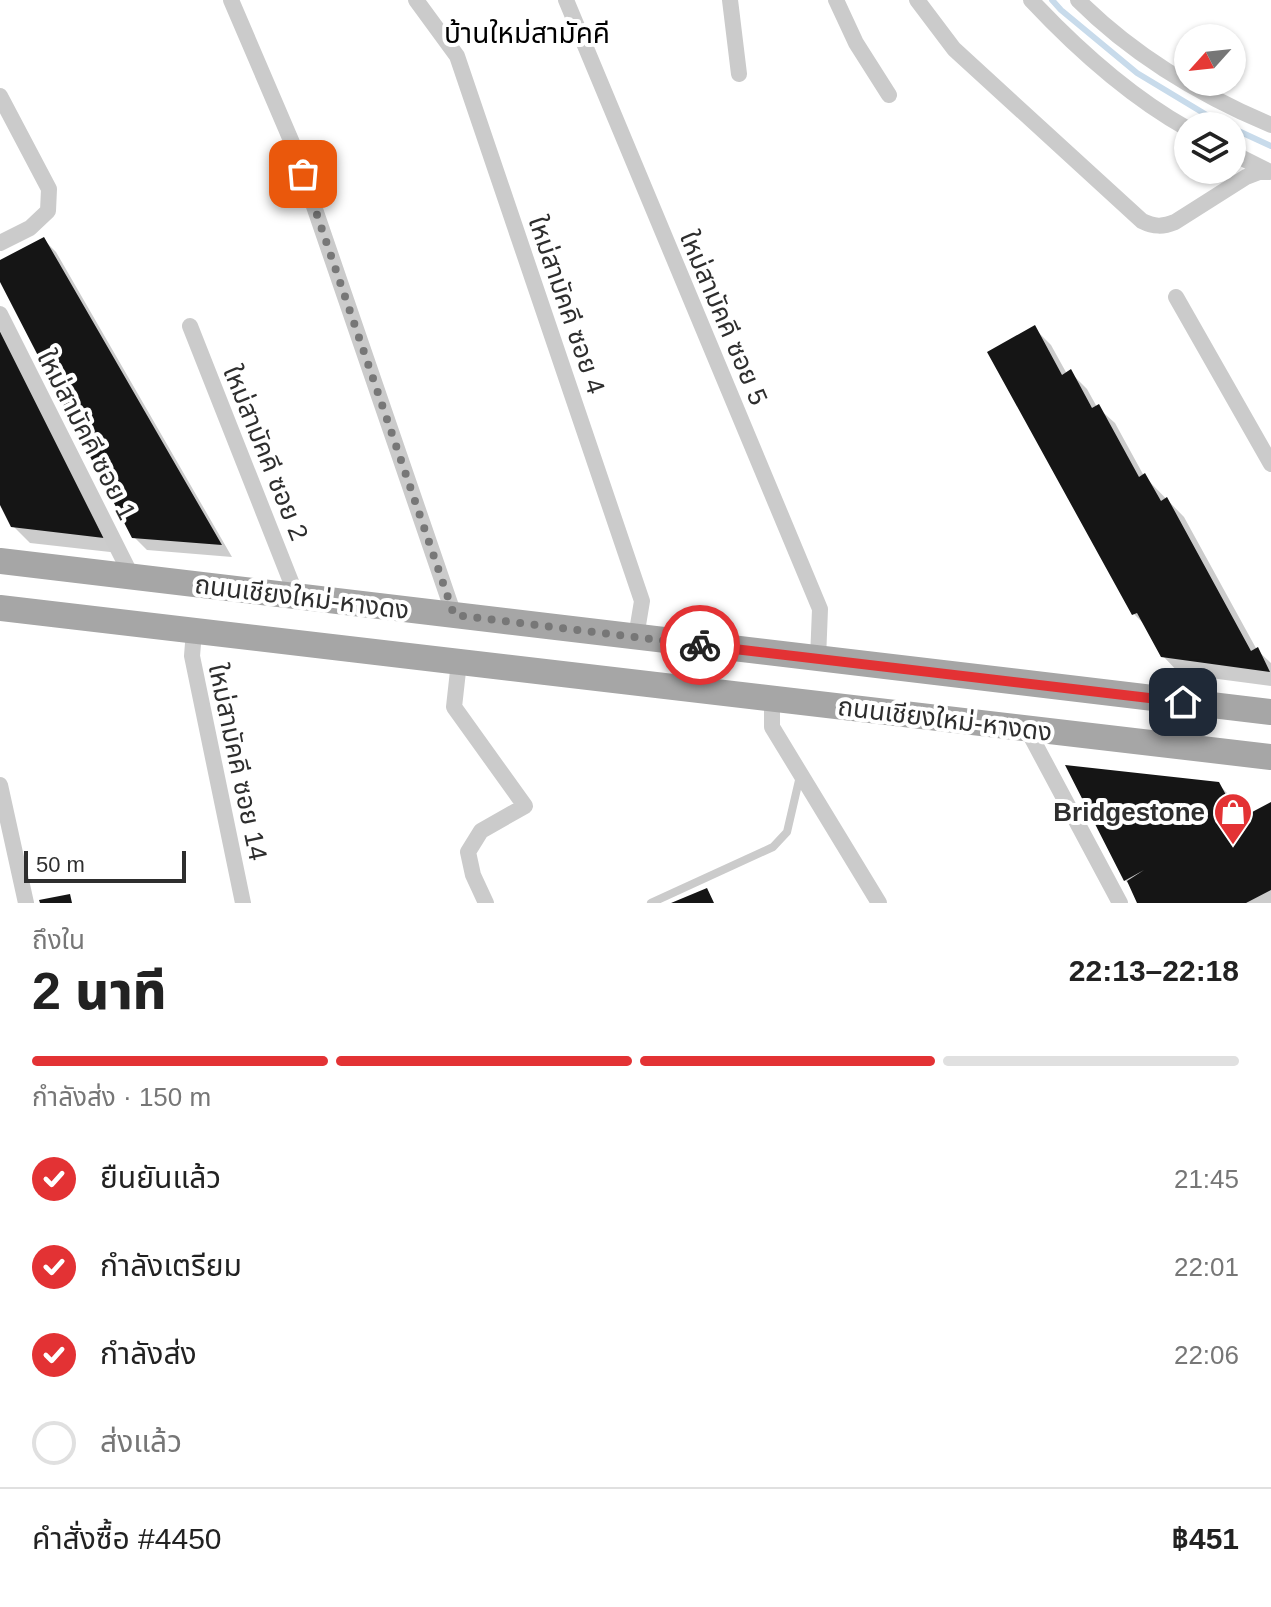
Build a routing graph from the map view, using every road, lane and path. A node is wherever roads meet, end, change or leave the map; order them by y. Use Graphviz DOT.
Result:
graph roads {
  1 [pos="231,0"];
  2 [pos="416,0"];
  3 [pos="566,0"];
  4 [pos="730,0"];
  5 [pos="836,0"];
  6 [pos="917,0"];
  7 [pos="1031,0"];
  8 [pos="1078,0"];
  9 [pos="739,74"];
  10 [pos="889,95"];
  11 [pos="0,96"];
  12 [pos="1174,120"];
  13 [pos="1271,125"];
  14 [pos="1246,160"];
  15 [pos="1270,172"];
  16 [pos="0,243"];
  17 [pos="1176,297"];
  18 [pos="0,314"];
  19 [pos="190,326"];
  20 [pos="1271,464"];
  21 [pos="0,561"];
  22 [pos="132,577"];
  23 [pos="297,597"];
  24 [pos="0,608"];
  25 [pos="454,615"];
  26 [pos="194,631"];
  27 [pos="636,637"];
  28 [pos="818,659"];
  29 [pos="459,662"];
  30 [pos="772,699"];
  31 [pos="1271,712"];
  32 [pos="1027,729"];
  33 [pos="1268,762"];
  34 [pos="800,774"];
  35 [pos="0,785"];
  36 [pos="26,903"];
  37 [pos="243,903"];
  38 [pos="486,903"];
  39 [pos="651,903"];
  40 [pos="879,903"];
  41 [pos="1120,903"];
  1 -- 25 [label="street"];
  2 -- 27 [label="street, ใหม่สามัคคี ซอย 4"];
  3 -- 28 [label="street, ใหม่สามัคคี ซอย 5"];
  4 -- 9 [label="street"];
  5 -- 10 [label="street"];
  6 -- 15 [label="street"];
  7 -- 12 [label="street"];
  8 -- 13 [label="street"];
  11 -- 16 [label="street"];
  14 -- 15 [label="street"];
  17 -- 20 [label="street"];
  18 -- 22 [label="street, ใหม่สามัคคี ซอย 1"];
  19 -- 23 [label="street, ใหม่สามัคคี ซอย 2"];
  21 -- 22 [label="main road, ถนนเชียงใหม่-หางดง"];
  22 -- 23 [label="main road, ถนนเชียงใหม่-หางดง"];
  23 -- 25 [label="main road, ถนนเชียงใหม่-หางดง"];
  24 -- 26 [label="main road, ถนนเชียงใหม่-หางดง"];
  25 -- 27 [label="main road, ถนนเชียงใหม่-หางดง"];
  26 -- 29 [label="main road, ถนนเชียงใหม่-หางดง"];
  26 -- 37 [label="street, ใหม่สามัคคี ซอย 14"];
  27 -- 28 [label="main road, ถนนเชียงใหม่-หางดง"];
  28 -- 31 [label="main road, ถนนเชียงใหม่-หางดง"];
  29 -- 30 [label="main road, ถนนเชียงใหม่-หางดง"];
  29 -- 38 [label="street"];
  30 -- 32 [label="main road, ถนนเชียงใหม่-หางดง"];
  30 -- 34 [label="street"];
  32 -- 33 [label="main road, ถนนเชียงใหม่-หางดง"];
  32 -- 41 [label="street"];
  34 -- 39 [label="lane"];
  34 -- 40 [label="street"];
  35 -- 36 [label="street"];
}
